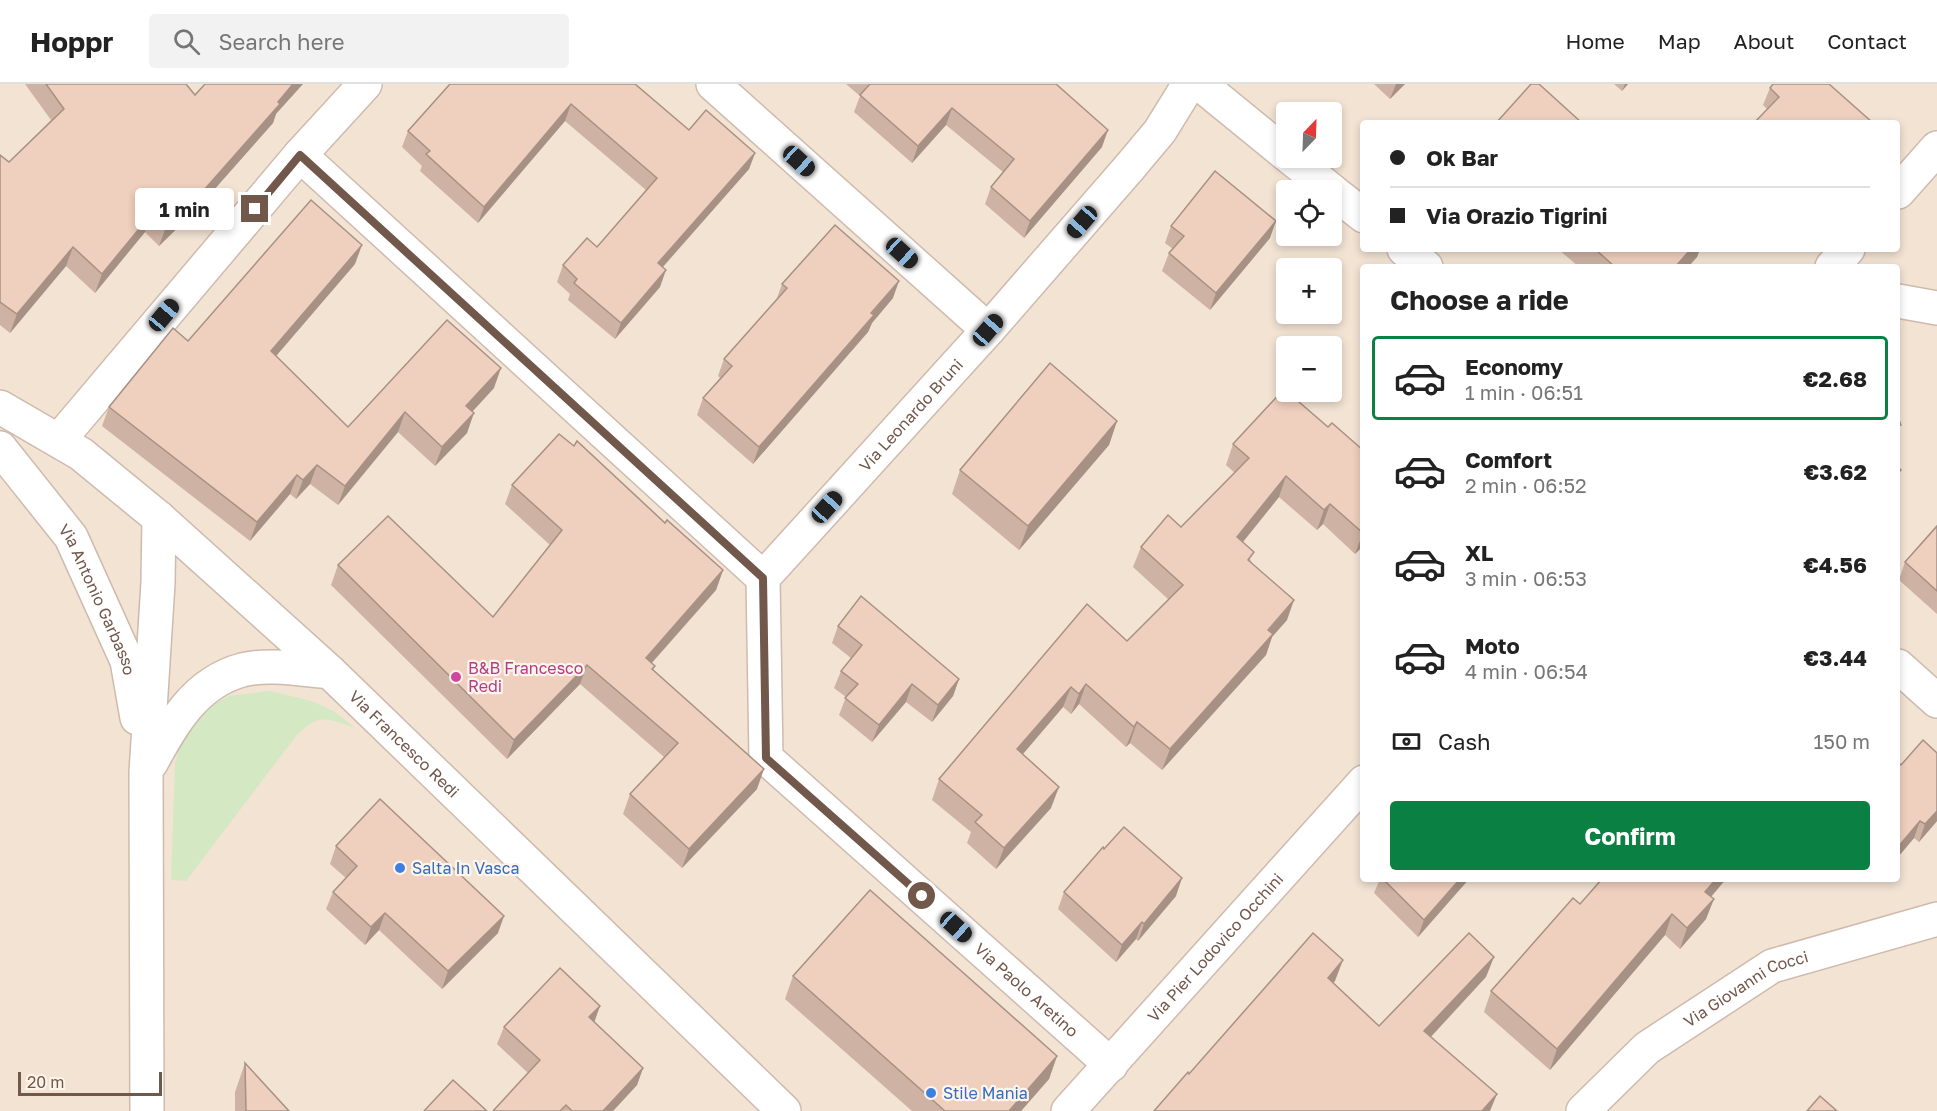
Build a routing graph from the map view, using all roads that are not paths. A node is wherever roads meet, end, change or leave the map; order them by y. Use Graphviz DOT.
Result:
graph roads {
  1 [pos="365,84"];
  2 [pos="713,84"];
  3 [pos="1189,84"];
  4 [pos="1200,84"];
  5 [pos="1276,146"];
  6 [pos="1937,148"];
  7 [pos="300,155"];
  8 [pos="1303,168"];
  9 [pos="1318,180"];
  10 [pos="1900,190"];
  11 [pos="1342,199"];
  12 [pos="1360,213"];
  13 [pos="1408,252"];
  14 [pos="1845,252"];
  15 [pos="1422,264"];
  16 [pos="1835,264"];
  17 [pos="1900,301"];
  18 [pos="1937,308"];
  19 [pos="988,330"];
  20 [pos="0,407"];
  21 [pos="59,440"];
  22 [pos="0,448"];
  23 [pos="159,518"];
  24 [pos="763,578"];
  25 [pos="1900,668"];
  26 [pos="330,672"];
  27 [pos="1937,701"];
  28 [pos="146,772"];
  29 [pos="1360,786"];
  30 [pos="1937,919"];
  31 [pos="1111,1065"];
  32 [pos="147,1111"];
  33 [pos="784,1111"];
  34 [pos="1068,1111"];
  35 [pos="1583,1111"];
  1 -- 7 [label="street"];
  2 -- 19 [label="street"];
  3 -- 19 [label="street, Via Leonardo Bruni"];
  4 -- 5 [label="street"];
  6 -- 10 [label="street"];
  7 -- 21 [label="street"];
  7 -- 24 [label="street"];
  8 -- 9 [label="street"];
  11 -- 12 [label="street"];
  13 -- 15 [label="street"];
  14 -- 16 [label="street"];
  17 -- 18 [label="street"];
  19 -- 24 [label="street, Via Leonardo Bruni"];
  20 -- 21 [label="street, Via Francesco Redi"];
  21 -- 23 [label="street, Via Francesco Redi"];
  22 -- 28 [label="street, Via Antonio Garbasso"];
  23 -- 26 [label="street, Via Francesco Redi"];
  23 -- 28 [label="street, Via Antonio Garbasso"];
  24 -- 31 [label="street, Via Paolo Aretino"];
  25 -- 27 [label="street"];
  26 -- 28 [label="street, Via Antonio Garbasso"];
  26 -- 33 [label="street, Via Francesco Redi"];
  28 -- 32 [label="street, Via Antonio Garbasso"];
  29 -- 31 [label="street, Via Pier Lodovico Occhini"];
  30 -- 35 [label="street, Via Giovanni Cocci"];
  31 -- 34 [label="street, Via Pier Lodovico Occhini"];
}
